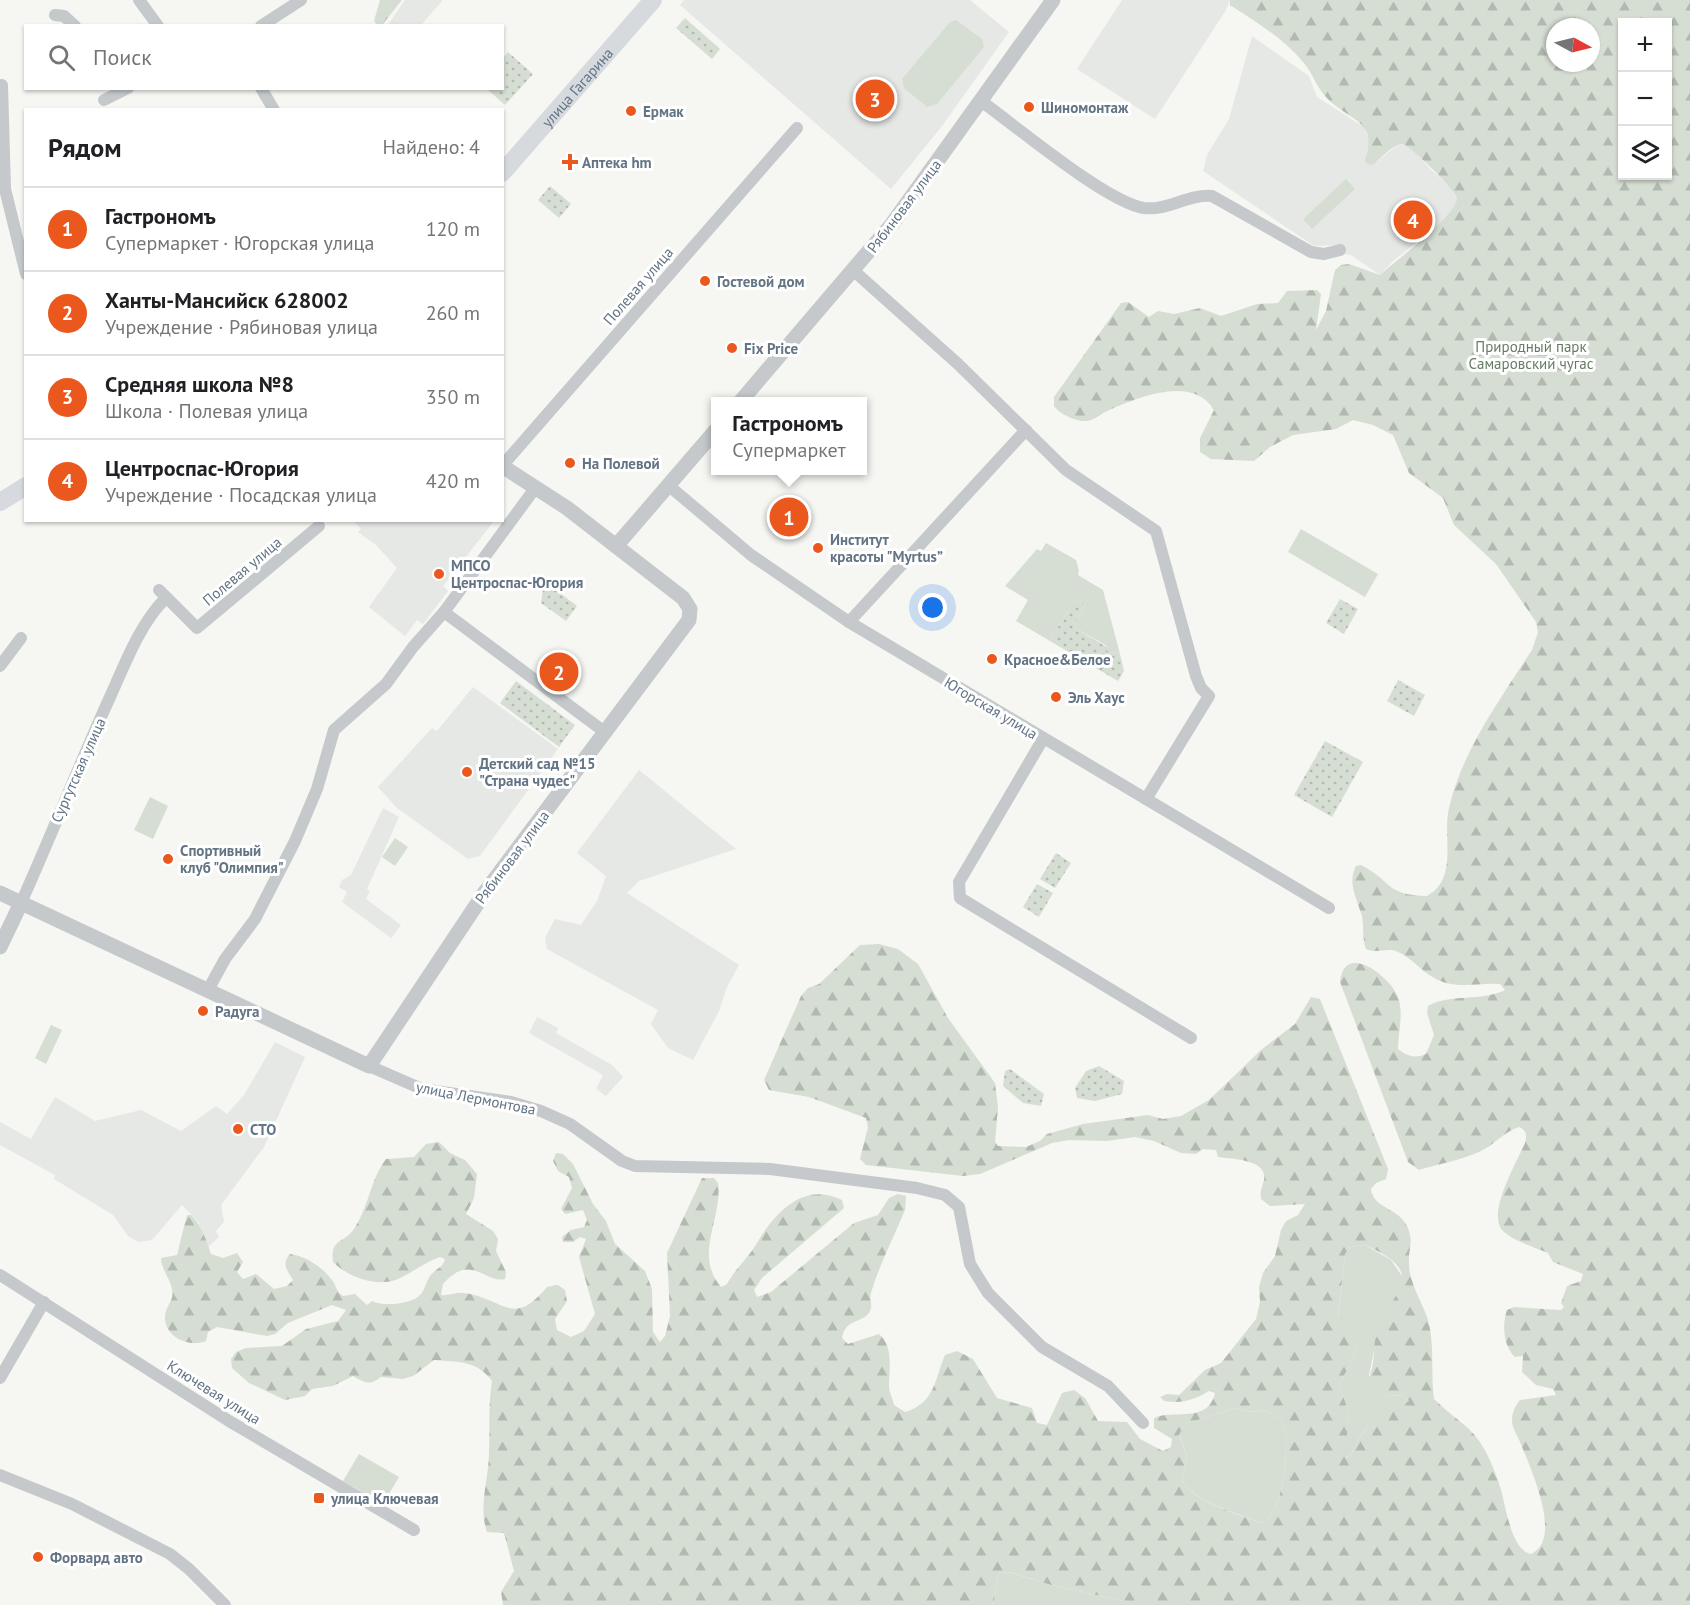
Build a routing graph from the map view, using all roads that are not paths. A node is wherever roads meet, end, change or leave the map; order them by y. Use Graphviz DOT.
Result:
graph roads {
  1 [pos="140,0"];
  2 [pos="301,0"];
  3 [pos="639,0"];
  4 [pos="653,0"];
  5 [pos="1053,0"];
  6 [pos="55,15"];
  7 [pos="73,24"];
  8 [pos="157,24"];
  9 [pos="264,24"];
  10 [pos="2,85"];
  11 [pos="124,90"];
  12 [pos="262,90"];
  13 [pos="566,93"];
  14 [pos="104,100"];
  15 [pos="981,101"];
  16 [pos="273,108"];
  17 [pos="548,113"];
  18 [pos="797,128"];
  19 [pos="504,155"];
  20 [pos="504,170"];
  21 [pos="1340,250"];
  22 [pos="24,266"];
  23 [pos="854,271"];
  24 [pos="745,397"];
  25 [pos="1026,430"];
  26 [pos="711,436"];
  27 [pos="504,464"];
  28 [pos="504,467"];
  29 [pos="668,485"];
  30 [pos="24,487"];
  31 [pos="536,487"];
  32 [pos="24,501"];
  33 [pos="0,502"];
  34 [pos="0,515"];
  35 [pos="319,526"];
  36 [pos="616,546"];
  37 [pos="163,594"];
  38 [pos="444,612"];
  39 [pos="849,622"];
  40 [pos="21,639"];
  41 [pos="0,666"];
  42 [pos="606,733"];
  43 [pos="1043,739"];
  44 [pos="1146,799"];
  45 [pos="0,892"];
  46 [pos="21,903"];
  47 [pos="1329,908"];
  48 [pos="0,947"];
  49 [pos="208,990"];
  50 [pos="1191,1038"];
  51 [pos="369,1066"];
  52 [pos="0,1275"];
  53 [pos="44,1302"];
  54 [pos="0,1378"];
  55 [pos="1143,1423"];
  56 [pos="0,1475"];
  57 [pos="414,1530"];
  58 [pos="225,1605"];
  1 -- 8 [label="street"];
  2 -- 9 [label="street"];
  3 -- 13 [label="main road, улица Гагарина"];
  4 -- 13 [label="main road, улица Гагарина"];
  5 -- 15 [label="street, Рябиновая улица"];
  6 -- 7 [label="street"];
  10 -- 22 [label="street"];
  11 -- 14 [label="street"];
  12 -- 16 [label="street"];
  13 -- 17 [label="main road, улица Гагарина"];
  15 -- 21 [label="street"];
  15 -- 23 [label="street, Рябиновая улица"];
  17 -- 19 [label="main road, улица Гагарина"];
  17 -- 20 [label="main road, улица Гагарина"];
  18 -- 27 [label="street, Полевая улица"];
  23 -- 24 [label="street, Рябиновая улица"];
  23 -- 25 [label="street"];
  25 -- 39 [label="street"];
  25 -- 44 [label="street"];
  26 -- 29 [label="street"];
  28 -- 31 [label="street"];
  29 -- 36 [label="street"];
  29 -- 39 [label="street, Югорская улица"];
  30 -- 33 [label="main road"];
  31 -- 36 [label="street"];
  31 -- 38 [label="street"];
  32 -- 34 [label="main road"];
  35 -- 37 [label="street, Полевая улица"];
  36 -- 42 [label="street, Рябиновая улица"];
  37 -- 46 [label="street, Сургутская улица"];
  38 -- 42 [label="street"];
  38 -- 49 [label="street"];
  39 -- 43 [label="street, Югорская улица"];
  40 -- 41 [label="street"];
  42 -- 51 [label="street, Рябиновая улица"];
  43 -- 44 [label="street, Югорская улица"];
  43 -- 50 [label="street"];
  44 -- 47 [label="street, Югорская улица"];
  45 -- 46 [label="street, улица Лермонтова"];
  46 -- 48 [label="street, Сургутская улица"];
  46 -- 49 [label="street, улица Лермонтова"];
  49 -- 51 [label="street, улица Лермонтова"];
  51 -- 55 [label="street, улица Лермонтова"];
  52 -- 53 [label="street, Ключевая улица"];
  53 -- 54 [label="street"];
  53 -- 57 [label="street, Ключевая улица"];
  56 -- 58 [label="street"];
}
